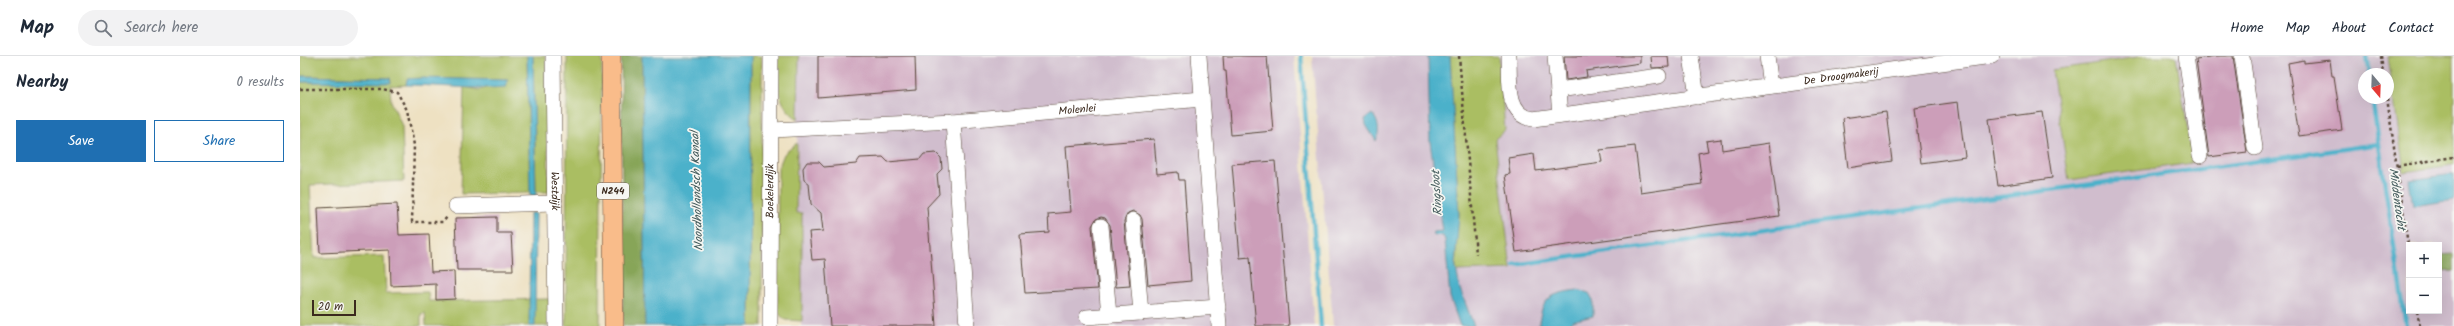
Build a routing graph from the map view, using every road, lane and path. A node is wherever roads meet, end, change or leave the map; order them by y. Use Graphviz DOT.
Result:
graph roads {
  1 [pos="553,56"];
  2 [pos="611,56"];
  3 [pos="770,56"];
  4 [pos="1199,56"];
  5 [pos="1459,56"];
  6 [pos="1509,56"];
  7 [pos="1555,56"];
  8 [pos="1691,56"];
  9 [pos="1767,56"];
  10 [pos="1986,56"];
  11 [pos="2186,56"];
  12 [pos="2242,56"];
  13 [pos="2381,56"];
  14 [pos="2382,68"];
  15 [pos="1659,76"];
  16 [pos="1619,81"];
  17 [pos="1771,86"];
  18 [pos="300,89"];
  19 [pos="1558,90"];
  20 [pos="1697,96"];
  21 [pos="1202,99"];
  22 [pos="2388,104"];
  23 [pos="1623,107"];
  24 [pos="1560,115"];
  25 [pos="953,121"];
  26 [pos="772,130"];
  27 [pos="2255,148"];
  28 [pos="2200,156"];
  29 [pos="2454,157"];
  30 [pos="2397,166"];
  31 [pos="555,202"];
  32 [pos="456,206"];
  33 [pos="1134,220"];
  34 [pos="1102,226"];
  35 [pos="2408,242"];
  36 [pos="1476,254"];
  37 [pos="1218,307"];
  38 [pos="2418,314"];
  39 [pos="1109,315"];
  40 [pos="1087,317"];
  41 [pos="1133,318"];
  42 [pos="556,326"];
  43 [pos="614,326"];
  44 [pos="770,326"];
  45 [pos="967,326"];
  46 [pos="1219,326"];
  47 [pos="2420,326"];
  1 -- 31 [label="street, Westdijk"];
  2 -- 43 [label="main road, N244"];
  3 -- 26 [label="street, Boekelerdijk"];
  4 -- 21 [label="street"];
  5 -- 36 [label="path"];
  6 -- 24 [label="street, De Droogmakerij"];
  7 -- 19 [label="street"];
  8 -- 20 [label="street"];
  9 -- 17 [label="street"];
  10 -- 17 [label="street, De Droogmakerij"];
  11 -- 28 [label="street"];
  12 -- 27 [label="street"];
  13 -- 14 [label="path"];
  15 -- 16 [label="street"];
  16 -- 19 [label="street"];
  16 -- 23 [label="street"];
  17 -- 20 [label="street, De Droogmakerij"];
  18 -- 32 [label="path"];
  19 -- 24 [label="street"];
  20 -- 23 [label="street, De Droogmakerij"];
  21 -- 25 [label="street, Molenlei"];
  21 -- 37 [label="street"];
  22 -- 30 [label="path"];
  23 -- 24 [label="street, De Droogmakerij"];
  25 -- 26 [label="street, Molenlei"];
  25 -- 45 [label="street"];
  26 -- 44 [label="street, Boekelerdijk"];
  29 -- 30 [label="path"];
  30 -- 35 [label="path"];
  31 -- 32 [label="street"];
  31 -- 42 [label="street, Westdijk"];
  33 -- 41 [label="street"];
  34 -- 39 [label="street"];
  37 -- 41 [label="street"];
  37 -- 46 [label="street"];
  38 -- 47 [label="path"];
  39 -- 40 [label="street"];
  39 -- 41 [label="street"];
}
